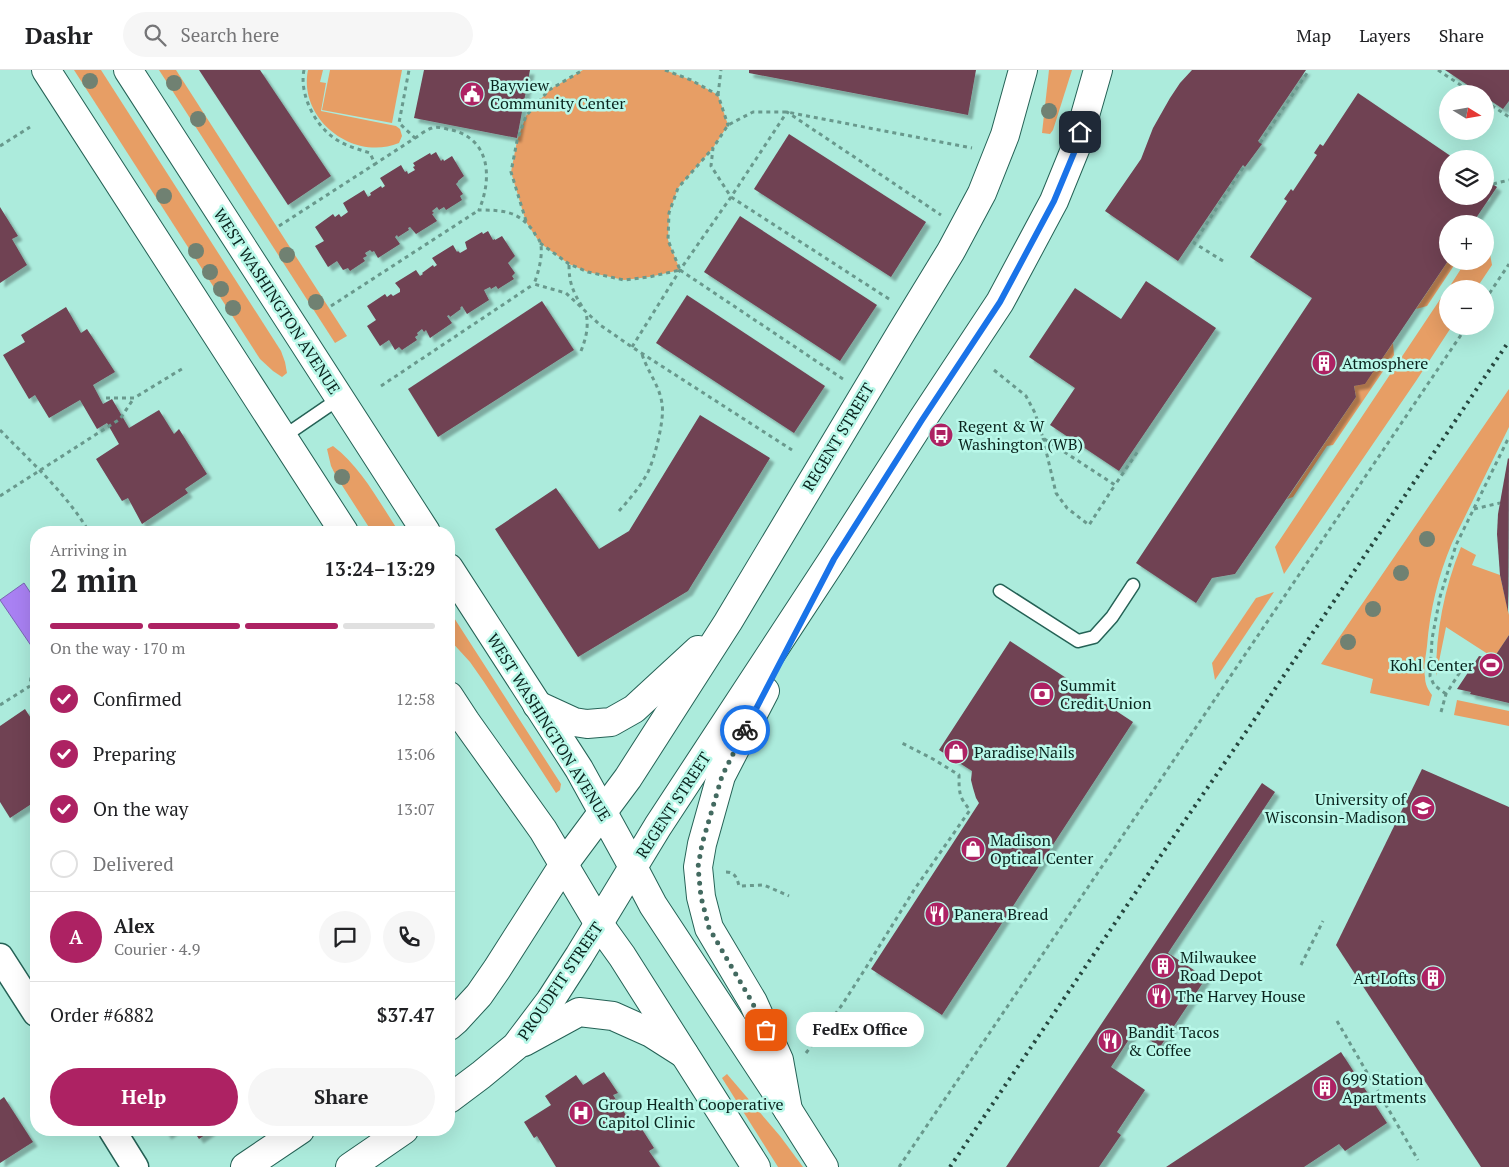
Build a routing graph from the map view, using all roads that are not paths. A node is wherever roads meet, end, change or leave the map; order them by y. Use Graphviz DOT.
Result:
graph roads {
  1 [pos="46,70"];
  2 [pos="128,70"];
  3 [pos="1023,70"];
  4 [pos="1098,70"];
  5 [pos="340,398"];
  6 [pos="282,437"];
  7 [pos="340,526"];
  8 [pos="422,526"];
  9 [pos="834,559"];
  10 [pos="455,577"];
  11 [pos="1134,585"];
  12 [pos="1000,591"];
  13 [pos="728,622"];
  14 [pos="455,705"];
  15 [pos="538,705"];
  16 [pos="602,811"];
  17 [pos="564,864"];
  18 [pos="634,867"];
  19 [pos="599,924"];
  20 [pos="0,957"];
  21 [pos="30,1004"];
  22 [pos="455,1021"];
  23 [pos="516,1046"];
  24 [pos="684,1054"];
  25 [pos="455,1094"];
  26 [pos="788,1110"];
  27 [pos="116,1136"];
  28 [pos="291,1136"];
  29 [pos="395,1136"];
  30 [pos="135,1167"];
  31 [pos="245,1167"];
  32 [pos="350,1167"];
  33 [pos="756,1167"];
  34 [pos="824,1167"];
  1 -- 6 [label="main road"];
  2 -- 5 [label="main road, WEST WASHINGTON AVENUE"];
  3 -- 13 [label="main road, REGENT STREET"];
  4 -- 9 [label="main road, REGENT STREET"];
  5 -- 6 [label="lane"];
  5 -- 8 [label="main road, WEST WASHINGTON AVENUE"];
  6 -- 7 [label="main road"];
  9 -- 18 [label="main road, REGENT STREET"];
  9 -- 26 [label="main road"];
  10 -- 15 [label="main road, WEST WASHINGTON AVENUE"];
  11 -- 12 [label="lane"];
  13 -- 15 [label="main road"];
  13 -- 16 [label="main road, REGENT STREET"];
  14 -- 17 [label="main road"];
  15 -- 16 [label="main road, WEST WASHINGTON AVENUE"];
  16 -- 17 [label="main road"];
  16 -- 18 [label="main road, WEST WASHINGTON AVENUE"];
  17 -- 19 [label="main road"];
  17 -- 22 [label="main road"];
  18 -- 19 [label="main road, PROUDFIT STREET"];
  18 -- 26 [label="main road, WEST WASHINGTON AVENUE"];
  19 -- 23 [label="main road, PROUDFIT STREET"];
  19 -- 24 [label="main road"];
  20 -- 21 [label="street"];
  23 -- 24 [label="main road"];
  23 -- 25 [label="main road, PROUDFIT STREET"];
  24 -- 33 [label="main road"];
  26 -- 34 [label="main road, WEST WASHINGTON AVENUE"];
  27 -- 30 [label="street"];
  28 -- 31 [label="main road"];
  29 -- 32 [label="main road"];
}
